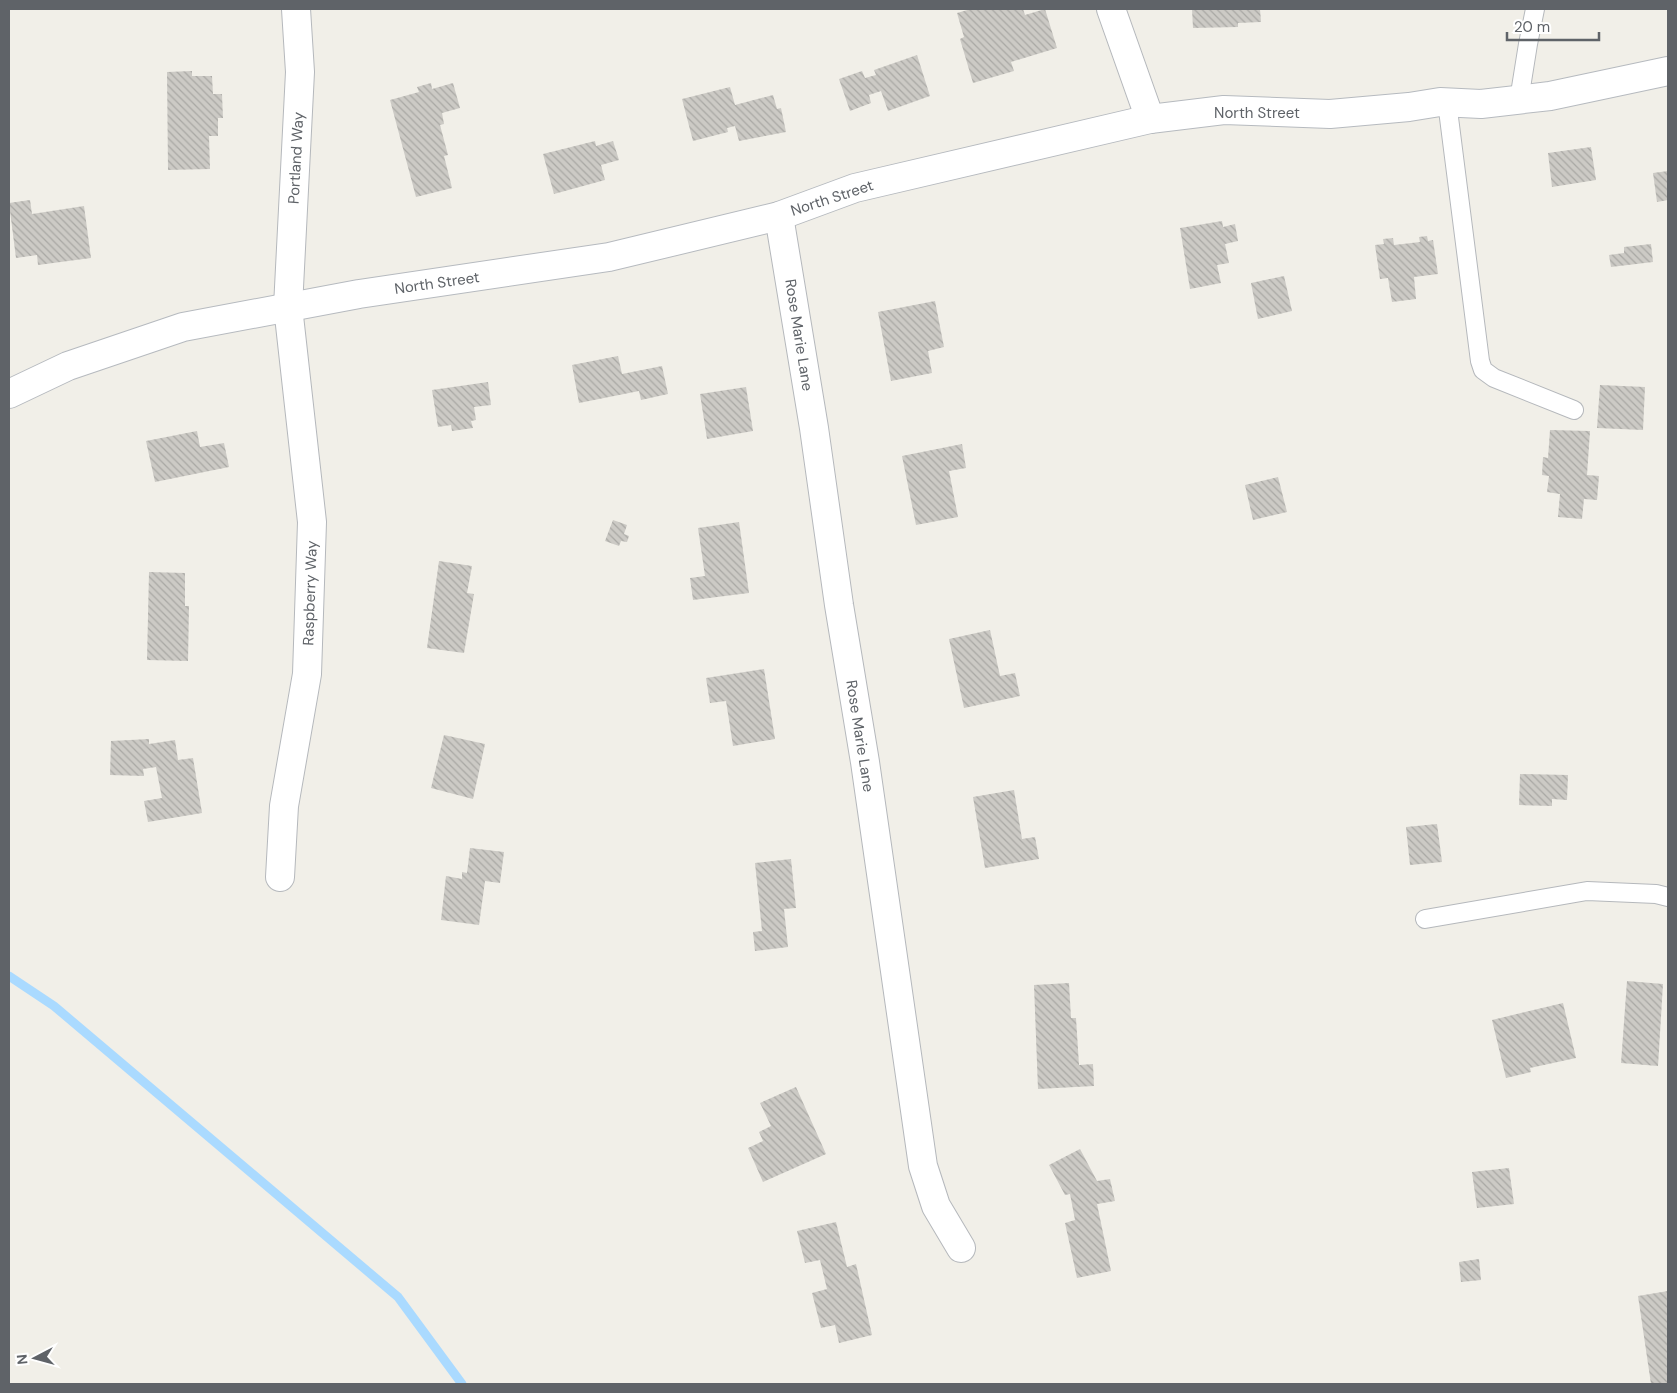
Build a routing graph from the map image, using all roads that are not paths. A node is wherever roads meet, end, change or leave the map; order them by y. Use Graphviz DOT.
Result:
graph roads {
  1 [pos="296,9"];
  2 [pos="1111,9"];
  3 [pos="1535,9"];
  4 [pos="1668,71"];
  5 [pos="1519,100"];
  6 [pos="1447,102"];
  7 [pos="1150,119"];
  8 [pos="779,216"];
  9 [pos="288,307"];
  10 [pos="9,394"];
  11 [pos="1574,410"];
  12 [pos="280,877"];
  13 [pos="1668,897"];
  14 [pos="1426,919"];
  15 [pos="961,1248"];
  1 -- 9 [label="street, Portland Way"];
  2 -- 7 [label="street"];
  3 -- 5 [label="lane"];
  4 -- 5 [label="street, North Street"];
  5 -- 6 [label="street, North Street"];
  6 -- 7 [label="street, North Street"];
  6 -- 11 [label="lane"];
  7 -- 8 [label="street, North Street"];
  8 -- 9 [label="street, North Street"];
  8 -- 15 [label="street, Rose Marie Lane"];
  9 -- 10 [label="street, North Street"];
  9 -- 12 [label="street, Raspberry Way"];
  13 -- 14 [label="lane"];
}
